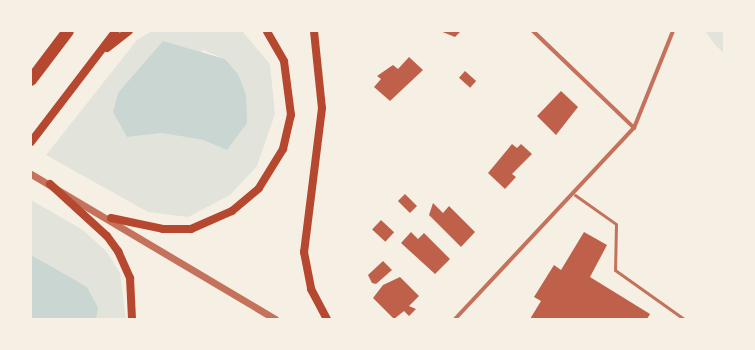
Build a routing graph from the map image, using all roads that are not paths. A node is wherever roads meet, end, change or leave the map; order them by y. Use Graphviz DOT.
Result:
graph roads {
  1 [pos="68,31"];
  2 [pos="116,31"];
  3 [pos="129,31"];
  4 [pos="266,31"];
  5 [pos="314,31"];
  6 [pos="533,31"];
  7 [pos="673,31"];
  8 [pos="95,58"];
  9 [pos="31,80"];
  10 [pos="634,128"];
  11 [pos="31,142"];
  12 [pos="31,174"];
  13 [pos="50,184"];
  14 [pos="575,195"];
  15 [pos="111,218"];
  16 [pos="132,319"];
  17 [pos="275,319"];
  18 [pos="327,319"];
  19 [pos="455,319"];
  20 [pos="684,319"];
  1 -- 9 [label="highway"];
  2 -- 8 [label="main road"];
  3 -- 8 [label="main road"];
  4 -- 15 [label="main road"];
  5 -- 18 [label="main road"];
  6 -- 10 [label="street"];
  7 -- 10 [label="street"];
  8 -- 11 [label="main road"];
  10 -- 14 [label="street"];
  12 -- 13 [label="street"];
  13 -- 15 [label="street"];
  13 -- 16 [label="main road"];
  14 -- 19 [label="street"];
  14 -- 20 [label="lane"];
  15 -- 17 [label="street"];
}
